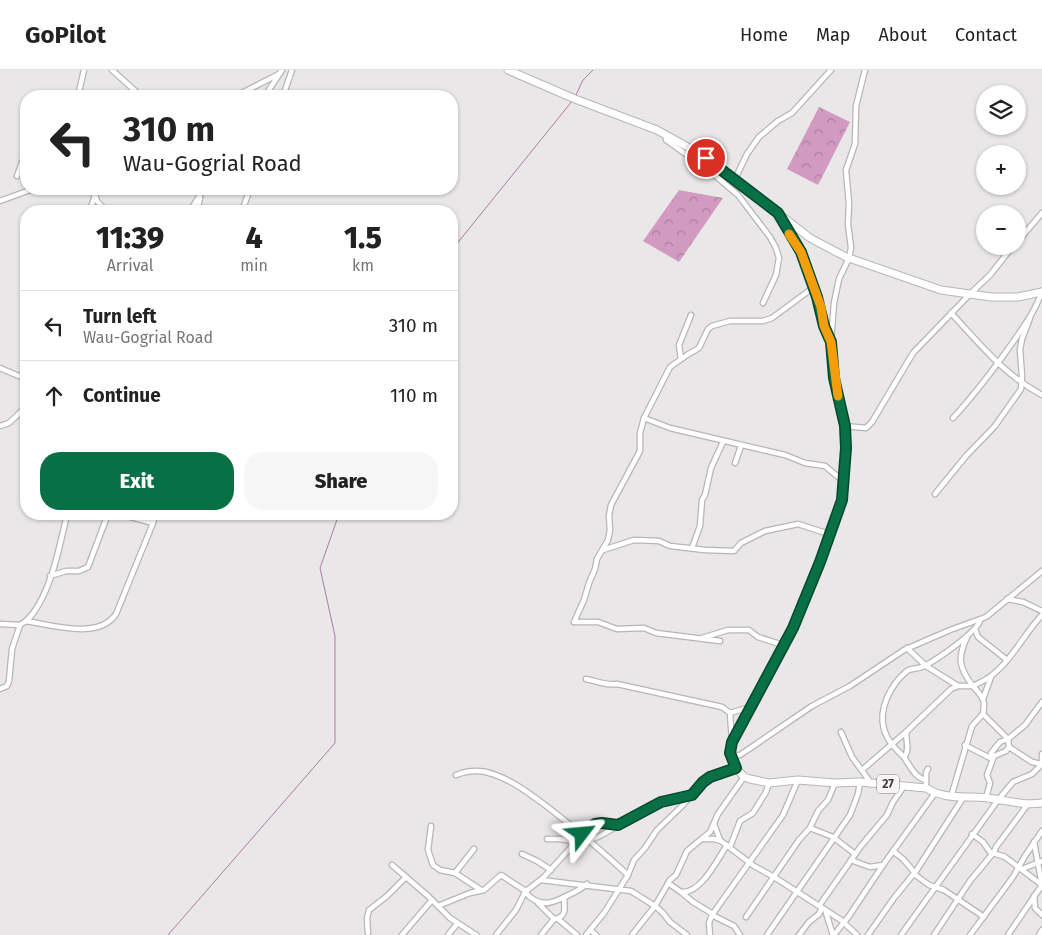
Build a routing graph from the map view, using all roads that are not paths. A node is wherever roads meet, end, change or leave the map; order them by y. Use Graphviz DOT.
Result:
graph roads {
  1 [pos="84,70"];
  2 [pos="112,70"];
  3 [pos="292,70"];
  4 [pos="508,70"];
  5 [pos="831,70"];
  6 [pos="865,70"];
  7 [pos="280,72"];
  8 [pos="79,90"];
  9 [pos="134,90"];
  10 [pos="247,90"];
  11 [pos="269,90"];
  12 [pos="285,90"];
  13 [pos="666,134"];
  14 [pos="20,168"];
  15 [pos="17,176"];
  16 [pos="735,179"];
  17 [pos="20,194"];
  18 [pos="0,201"];
  19 [pos="778,213"];
  20 [pos="1042,213"];
  21 [pos="1026,232"];
  22 [pos="1006,255"];
  23 [pos="849,258"];
  24 [pos="814,287"];
  25 [pos="1042,292"];
  26 [pos="970,294"];
  27 [pos="763,303"];
  28 [pos="951,313"];
  29 [pos="691,315"];
  30 [pos="1030,318"];
  31 [pos="831,342"];
  32 [pos="681,359"];
  33 [pos="998,364"];
  34 [pos="0,368"];
  35 [pos="20,376"];
  36 [pos="1021,383"];
  37 [pos="1042,395"];
  38 [pos="20,413"];
  39 [pos="644,418"];
  40 [pos="953,418"];
  41 [pos="0,426"];
  42 [pos="845,426"];
  43 [pos="723,442"];
  44 [pos="741,446"];
  45 [pos="735,463"];
  46 [pos="843,482"];
  47 [pos="935,494"];
  48 [pos="65,520"];
  49 [pos="106,520"];
  50 [pos="140,520"];
  51 [pos="154,520"];
  52 [pos="153,524"];
  53 [pos="829,534"];
  54 [pos="692,548"];
  55 [pos="603,550"];
  56 [pos="1042,570"];
  57 [pos="50,576"];
  58 [pos="1007,599"];
  59 [pos="1042,611"];
  60 [pos="1042,615"];
  61 [pos="26,621"];
  62 [pos="980,621"];
  63 [pos="0,624"];
  64 [pos="20,625"];
  65 [pos="976,629"];
  66 [pos="967,637"];
  67 [pos="696,639"];
  68 [pos="720,642"];
  69 [pos="783,645"];
  70 [pos="907,648"];
  71 [pos="1007,660"];
  72 [pos="926,666"];
  73 [pos="991,676"];
  74 [pos="586,679"];
  75 [pos="958,686"];
  76 [pos="973,686"];
  77 [pos="0,689"];
  78 [pos="983,699"];
  79 [pos="1042,702"];
  80 [pos="749,709"];
  81 [pos="730,713"];
  82 [pos="983,714"];
  83 [pos="841,732"];
  84 [pos="906,732"];
  85 [pos="1008,740"];
  86 [pos="732,742"];
  87 [pos="891,744"];
  88 [pos="966,744"];
  89 [pos="1009,747"];
  90 [pos="1042,754"];
  91 [pos="731,756"];
  92 [pos="904,757"];
  93 [pos="992,760"];
  94 [pos="1042,764"];
  95 [pos="736,768"];
  96 [pos="928,769"];
  97 [pos="862,770"];
  98 [pos="456,775"];
  99 [pos="744,778"];
  100 [pos="798,780"];
  101 [pos="926,780"];
  102 [pos="860,782"];
  103 [pos="871,782"];
  104 [pos="769,783"];
  105 [pos="835,783"];
  106 [pos="904,786"];
  107 [pos="926,788"];
  108 [pos="935,794"];
  109 [pos="692,795"];
  110 [pos="952,797"];
  111 [pos="963,798"];
  112 [pos="986,798"];
  113 [pos="998,800"];
  114 [pos="1042,803"];
  115 [pos="1028,804"];
  116 [pos="715,821"];
  117 [pos="618,825"];
  118 [pos="432,826"];
  119 [pos="810,828"];
  120 [pos="1042,831"];
  121 [pos="582,834"];
  122 [pos="972,834"];
  123 [pos="1042,837"];
  124 [pos="835,838"];
  125 [pos="547,839"];
  126 [pos="589,840"];
  127 [pos="700,841"];
  128 [pos="721,841"];
  129 [pos="1035,841"];
  130 [pos="578,842"];
  131 [pos="728,846"];
  132 [pos="474,849"];
  133 [pos="1036,850"];
  134 [pos="893,852"];
  135 [pos="993,853"];
  136 [pos="1042,853"];
  137 [pos="522,854"];
  138 [pos="855,854"];
  139 [pos="851,860"];
  140 [pos="1040,862"];
  141 [pos="750,863"];
  142 [pos="392,865"];
  143 [pos="883,865"];
  144 [pos="1021,868"];
  145 [pos="551,870"];
  146 [pos="455,873"];
  147 [pos="914,874"];
  148 [pos="628,875"];
  149 [pos="406,877"];
  150 [pos="774,877"];
  151 [pos="541,880"];
  152 [pos="668,883"];
  153 [pos="586,884"];
  154 [pos="1042,885"];
  155 [pos="935,887"];
  156 [pos="619,889"];
  157 [pos="482,890"];
  158 [pos="526,891"];
  159 [pos="681,892"];
  160 [pos="796,892"];
  161 [pos="1034,896"];
  162 [pos="564,897"];
  163 [pos="432,900"];
  164 [pos="959,900"];
  165 [pos="536,901"];
  166 [pos="438,906"];
  167 [pos="655,906"];
  168 [pos="822,908"];
  169 [pos="713,915"];
  170 [pos="1042,915"];
  171 [pos="746,917"];
  172 [pos="984,917"];
  173 [pos="556,919"];
  174 [pos="844,923"];
  175 [pos="457,924"];
  176 [pos="590,930"];
  177 [pos="1042,930"];
  178 [pos="368,933"];
  179 [pos="402,935"];
  180 [pos="448,935"];
  181 [pos="476,935"];
  182 [pos="496,935"];
  183 [pos="541,935"];
  184 [pos="577,935"];
  185 [pos="586,935"];
  186 [pos="596,935"];
  187 [pos="632,935"];
  188 [pos="687,935"];
  189 [pos="710,935"];
  190 [pos="740,935"];
  191 [pos="767,935"];
  192 [pos="799,935"];
  193 [pos="833,935"];
  194 [pos="857,935"];
  195 [pos="868,935"];
  196 [pos="901,935"];
  197 [pos="934,935"];
  198 [pos="970,935"];
  199 [pos="1008,935"];
  200 [pos="1039,935"];
  1 -- 8 [label="street"];
  2 -- 9 [label="street"];
  3 -- 12 [label="street"];
  4 -- 13 [label="main road"];
  5 -- 16 [label="street"];
  6 -- 23 [label="street"];
  7 -- 10 [label="street"];
  7 -- 11 [label="street"];
  13 -- 16 [label="main road"];
  13 -- 27 [label="street"];
  14 -- 15 [label="street"];
  16 -- 19 [label="main road"];
  17 -- 18 [label="street"];
  19 -- 23 [label="main road"];
  19 -- 24 [label="main road"];
  20 -- 21 [label="street"];
  22 -- 26 [label="street"];
  23 -- 26 [label="main road"];
  23 -- 31 [label="street"];
  24 -- 31 [label="main road"];
  24 -- 32 [label="street"];
  25 -- 26 [label="main road"];
  25 -- 30 [label="street"];
  26 -- 28 [label="street"];
  28 -- 33 [label="street"];
  28 -- 42 [label="street"];
  29 -- 32 [label="street"];
  30 -- 33 [label="street"];
  30 -- 36 [label="street"];
  31 -- 42 [label="main road"];
  32 -- 39 [label="street"];
  33 -- 36 [label="street"];
  33 -- 40 [label="street"];
  34 -- 35 [label="street"];
  36 -- 37 [label="street"];
  36 -- 47 [label="street"];
  38 -- 41 [label="street"];
  39 -- 43 [label="street"];
  39 -- 55 [label="street"];
  42 -- 46 [label="main road"];
  43 -- 44 [label="street"];
  43 -- 54 [label="street"];
  44 -- 45 [label="street"];
  44 -- 46 [label="street"];
  46 -- 53 [label="main road"];
  48 -- 57 [label="street"];
  49 -- 57 [label="street"];
  50 -- 52 [label="street"];
  51 -- 52 [label="street"];
  52 -- 61 [label="street"];
  53 -- 54 [label="street"];
  53 -- 69 [label="main road"];
  54 -- 55 [label="street"];
  55 -- 67 [label="street"];
  56 -- 58 [label="street"];
  57 -- 61 [label="street"];
  58 -- 59 [label="street"];
  58 -- 62 [label="street"];
  60 -- 71 [label="street"];
  61 -- 64 [label="street"];
  62 -- 65 [label="street"];
  62 -- 70 [label="street"];
  63 -- 64 [label="street"];
  64 -- 77 [label="street"];
  65 -- 66 [label="street"];
  65 -- 71 [label="street"];
  66 -- 72 [label="street"];
  66 -- 76 [label="street"];
  67 -- 68 [label="street"];
  67 -- 69 [label="street"];
  69 -- 80 [label="main road"];
  70 -- 72 [label="street"];
  70 -- 91 [label="street"];
  71 -- 73 [label="street"];
  72 -- 75 [label="street"];
  72 -- 87 [label="street"];
  73 -- 76 [label="street"];
  73 -- 78 [label="street"];
  74 -- 81 [label="street"];
  75 -- 76 [label="street"];
  75 -- 84 [label="street"];
  76 -- 78 [label="street"];
  78 -- 82 [label="street"];
  79 -- 85 [label="street"];
  80 -- 81 [label="street"];
  80 -- 86 [label="main road"];
  81 -- 86 [label="street"];
  82 -- 85 [label="street"];
  82 -- 88 [label="street"];
  83 -- 97 [label="street"];
  84 -- 87 [label="street"];
  84 -- 92 [label="street"];
  85 -- 89 [label="street"];
  85 -- 93 [label="street"];
  86 -- 91 [label="main road"];
  87 -- 92 [label="street"];
  87 -- 97 [label="street"];
  88 -- 93 [label="street"];
  88 -- 110 [label="street"];
  89 -- 93 [label="street"];
  89 -- 94 [label="street"];
  90 -- 94 [label="street"];
  91 -- 95 [label="main road"];
  92 -- 101 [label="street"];
  93 -- 112 [label="street"];
  94 -- 113 [label="street"];
  95 -- 99 [label="main road"];
  95 -- 109 [label="street"];
  96 -- 101 [label="street"];
  97 -- 103 [label="street"];
  98 -- 121 [label="street"];
  99 -- 104 [label="main road, 27"];
  99 -- 116 [label="street"];
  100 -- 104 [label="main road, 27"];
  100 -- 105 [label="main road, 27"];
  100 -- 141 [label="street"];
  101 -- 107 [label="street"];
  102 -- 103 [label="main road, 27"];
  102 -- 105 [label="main road, 27"];
  102 -- 124 [label="street"];
  103 -- 106 [label="main road, 27"];
  104 -- 131 [label="street"];
  105 -- 119 [label="street"];
  106 -- 107 [label="main road, 27"];
  106 -- 138 [label="street"];
  107 -- 108 [label="main road, 27"];
  108 -- 110 [label="main road, 27"];
  108 -- 134 [label="street"];
  109 -- 117 [label="street"];
  109 -- 148 [label="street"];
  110 -- 111 [label="main road, 27"];
  111 -- 112 [label="main road, 27"];
  111 -- 147 [label="street"];
  112 -- 113 [label="main road, 27"];
  113 -- 115 [label="main road, 27"];
  113 -- 122 [label="street"];
  114 -- 115 [label="main road, 27"];
  115 -- 135 [label="street"];
  116 -- 127 [label="street"];
  116 -- 128 [label="street"];
  117 -- 121 [label="street"];
  117 -- 126 [label="street"];
  118 -- 146 [label="street"];
  119 -- 124 [label="street"];
  119 -- 150 [label="street"];
  120 -- 129 [label="street"];
  121 -- 126 [label="street"];
  122 -- 135 [label="street"];
  122 -- 155 [label="street"];
  123 -- 129 [label="street"];
  124 -- 138 [label="street"];
  124 -- 160 [label="street"];
  125 -- 130 [label="street"];
  126 -- 130 [label="street"];
  126 -- 148 [label="street"];
  127 -- 128 [label="street"];
  127 -- 152 [label="street"];
  128 -- 131 [label="street"];
  129 -- 133 [label="street"];
  129 -- 144 [label="street"];
  130 -- 145 [label="street"];
  131 -- 141 [label="street"];
  131 -- 159 [label="street"];
  132 -- 146 [label="street"];
  133 -- 136 [label="street"];
  133 -- 140 [label="street"];
  134 -- 143 [label="street"];
  134 -- 147 [label="street"];
  135 -- 144 [label="street"];
  135 -- 164 [label="street"];
  137 -- 145 [label="street"];
  138 -- 139 [label="street"];
  139 -- 143 [label="street"];
  139 -- 168 [label="street"];
  140 -- 144 [label="street"];
  140 -- 154 [label="street"];
  141 -- 150 [label="street"];
  141 -- 169 [label="street"];
  142 -- 149 [label="street"];
  143 -- 174 [label="street"];
  144 -- 154 [label="street"];
  144 -- 172 [label="street"];
  145 -- 151 [label="street"];
  146 -- 157 [label="street"];
  147 -- 155 [label="street"];
  147 -- 195 [label="street"];
  148 -- 156 [label="street"];
  149 -- 163 [label="street"];
  149 -- 178 [label="street"];
  150 -- 160 [label="street"];
  150 -- 171 [label="street"];
  151 -- 153 [label="street"];
  151 -- 158 [label="street"];
  152 -- 159 [label="street"];
  152 -- 167 [label="street"];
  153 -- 156 [label="street"];
  153 -- 162 [label="street"];
  154 -- 161 [label="street"];
  155 -- 164 [label="street"];
  155 -- 196 [label="street"];
  156 -- 167 [label="street"];
  156 -- 176 [label="street"];
  157 -- 158 [label="street"];
  157 -- 166 [label="street"];
  158 -- 165 [label="street"];
  158 -- 182 [label="street"];
  159 -- 169 [label="street"];
  160 -- 168 [label="street"];
  160 -- 191 [label="street"];
  161 -- 170 [label="street"];
  161 -- 199 [label="street"];
  162 -- 165 [label="street"];
  162 -- 173 [label="street"];
  163 -- 166 [label="street"];
  163 -- 179 [label="street"];
  164 -- 172 [label="street"];
  164 -- 197 [label="street"];
  165 -- 173 [label="street"];
  166 -- 175 [label="street"];
  167 -- 187 [label="street"];
  167 -- 188 [label="street"];
  168 -- 174 [label="street"];
  168 -- 192 [label="street"];
  168 -- 193 [label="street"];
  169 -- 189 [label="street"];
  169 -- 190 [label="street"];
  172 -- 198 [label="street"];
  173 -- 183 [label="street"];
  173 -- 184 [label="street"];
  174 -- 193 [label="street"];
  174 -- 194 [label="street"];
  175 -- 180 [label="street"];
  175 -- 181 [label="street"];
  176 -- 185 [label="street"];
  176 -- 186 [label="street"];
  177 -- 200 [label="street"];
}
